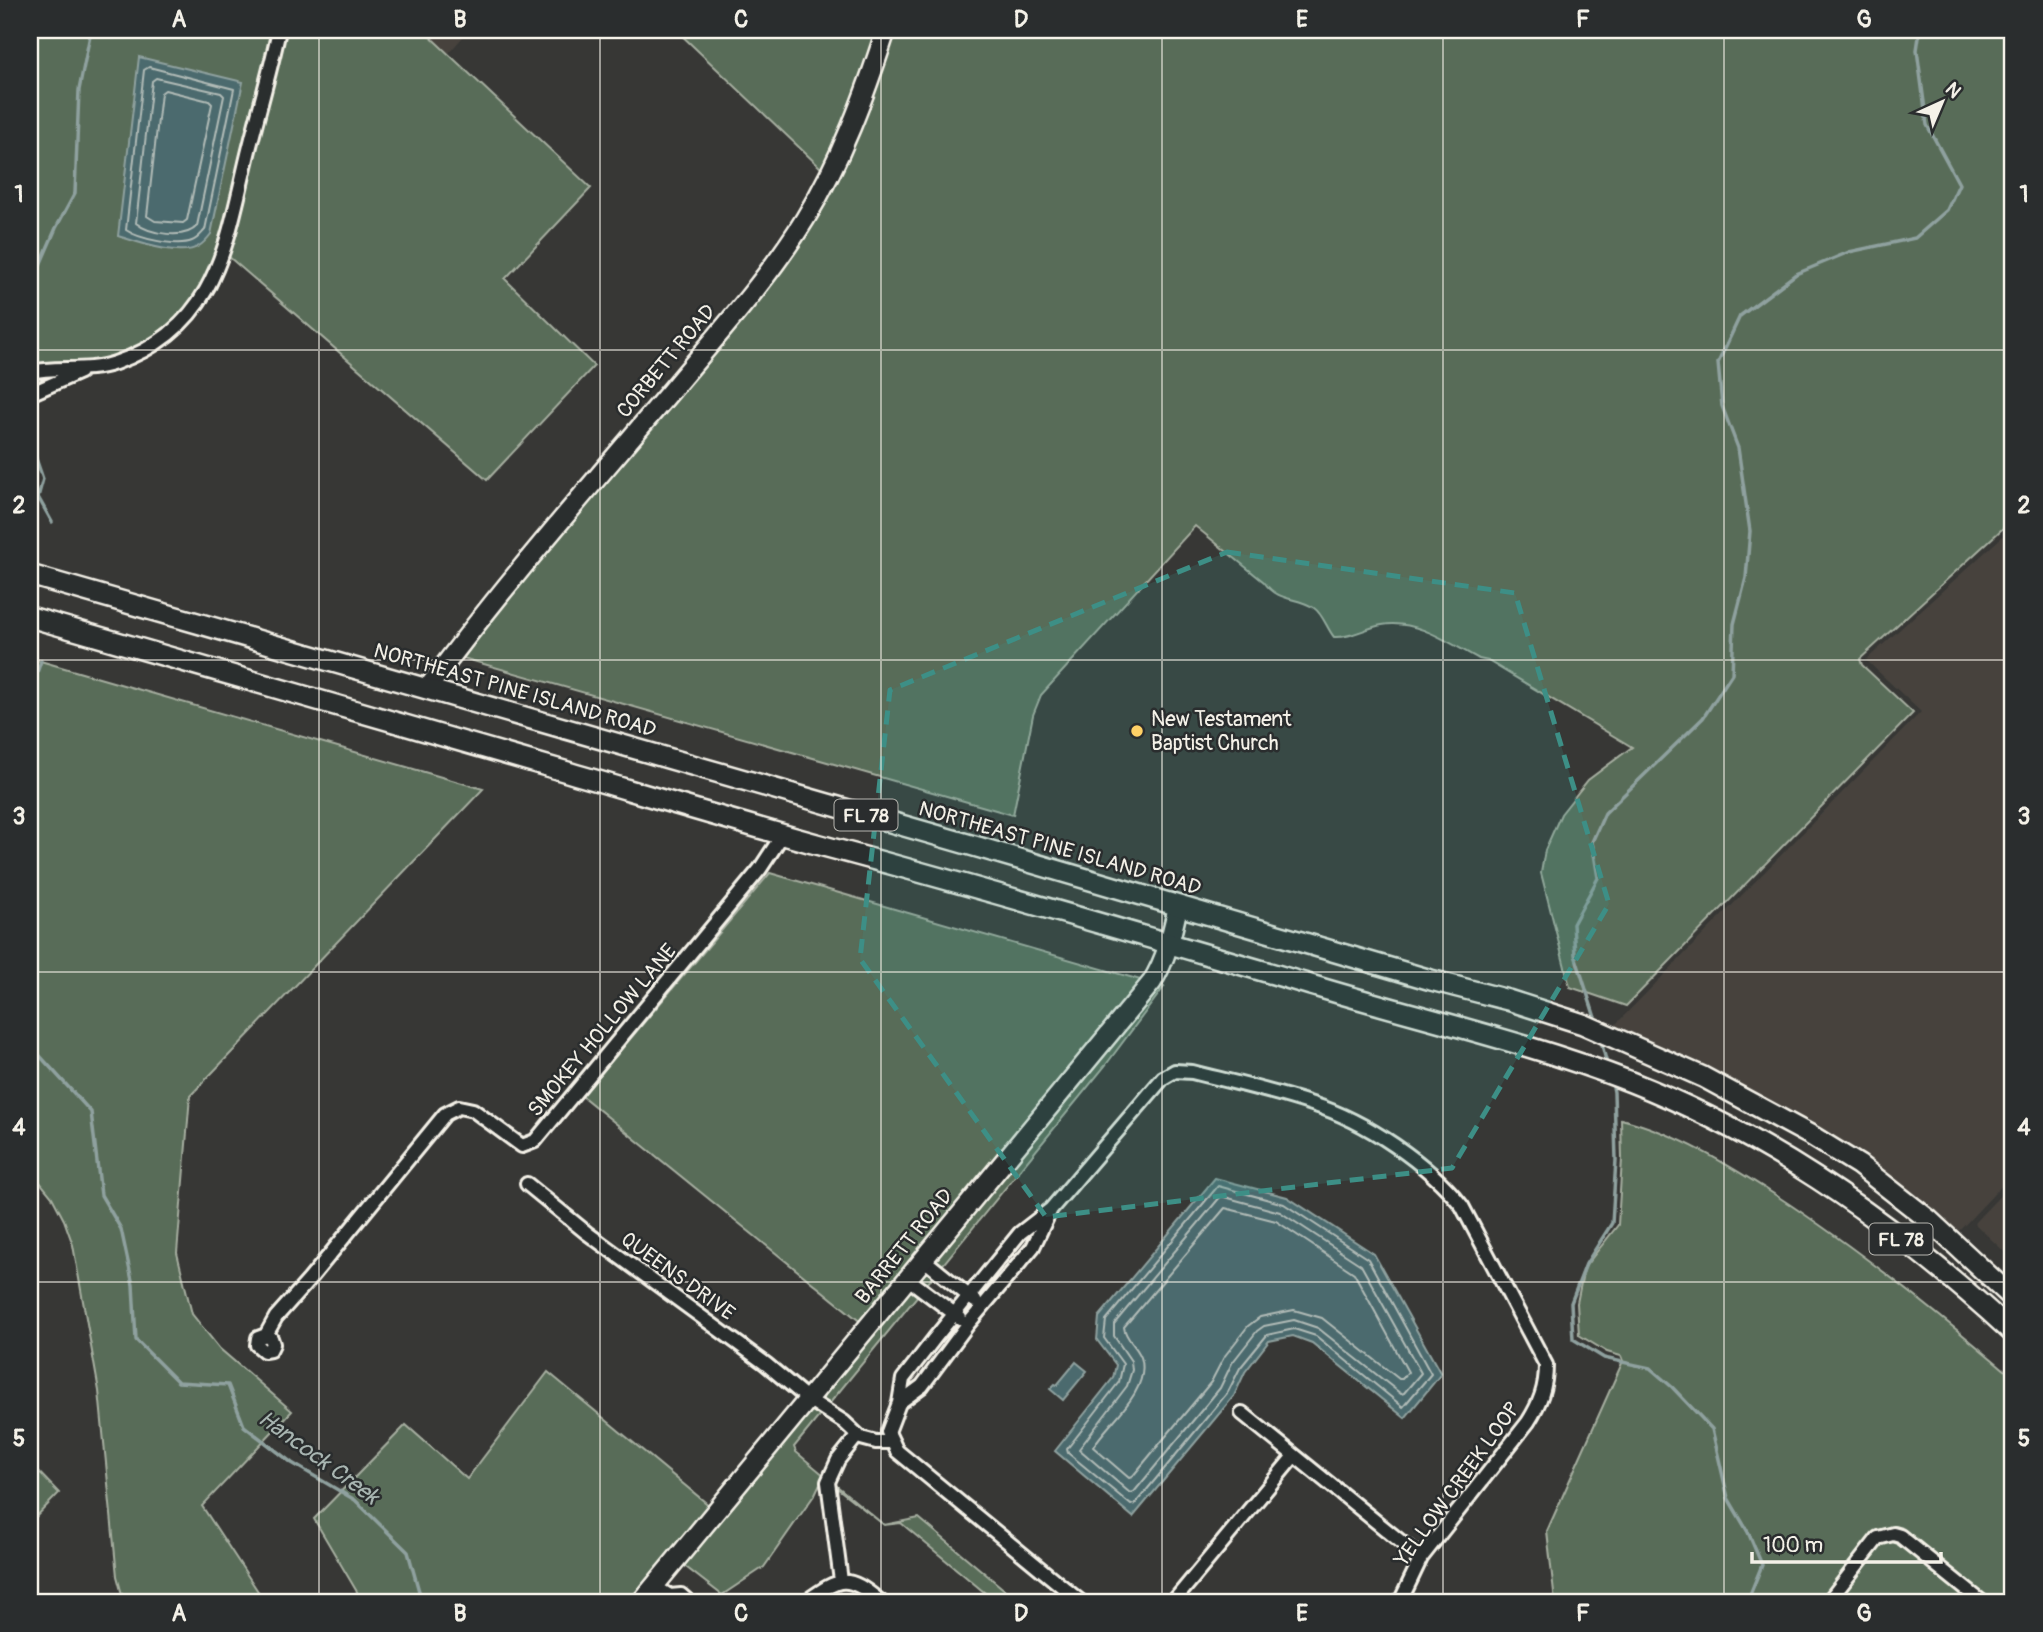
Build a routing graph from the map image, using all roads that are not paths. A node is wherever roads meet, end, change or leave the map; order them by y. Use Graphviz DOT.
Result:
graph roads {
  1 [pos="279,30"];
  2 [pos="886,30"];
  3 [pos="87,369"];
  4 [pos="30,372"];
  5 [pos="30,394"];
  6 [pos="30,575"];
  7 [pos="30,617"];
  8 [pos="427,689"];
  9 [pos="783,834"];
  10 [pos="1178,905"];
  11 [pos="1170,943"];
  12 [pos="527,1184"];
  13 [pos="1051,1209"];
  14 [pos="1006,1250"];
  15 [pos="923,1259"];
  16 [pos="1019,1262"];
  17 [pos="907,1278"];
  18 [pos="969,1296"];
  19 [pos="2013,1298"];
  20 [pos="983,1308"];
  21 [pos="955,1313"];
  22 [pos="968,1324"];
  23 [pos="2013,1331"];
  24 [pos="266,1335"];
  25 [pos="919,1357"];
  26 [pos="935,1370"];
  27 [pos="807,1399"];
  28 [pos="900,1403"];
  29 [pos="1241,1413"];
  30 [pos="858,1435"];
  31 [pos="893,1442"];
  32 [pos="1294,1455"];
  33 [pos="1421,1558"];
  34 [pos="841,1581"];
  35 [pos="665,1595"];
  36 [pos="641,1602"];
  37 [pos="689,1602"];
  38 [pos="805,1602"];
  39 [pos="881,1602"];
  40 [pos="1081,1602"];
  41 [pos="1173,1602"];
  42 [pos="1400,1602"];
  43 [pos="1828,1602"];
  44 [pos="1982,1602"];
  1 -- 3 [label="street"];
  2 -- 8 [label="street, CORBETT ROAD"];
  3 -- 4 [label="street"];
  3 -- 5 [label="street"];
  6 -- 8 [label="main road, NORTHEAST PINE ISLAND ROAD / FL 78"];
  7 -- 9 [label="main road, FL 78"];
  8 -- 10 [label="main road, NORTHEAST PINE ISLAND ROAD / FL 78"];
  9 -- 11 [label="main road, FL 78"];
  9 -- 24 [label="street, SMOKEY HOLLOW LANE"];
  10 -- 11 [label="street, BARRETT ROAD"];
  10 -- 19 [label="main road, NORTHEAST PINE ISLAND ROAD / FL 78"];
  11 -- 15 [label="street, BARRETT ROAD"];
  11 -- 23 [label="main road, FL 78"];
  12 -- 27 [label="street, QUEENS DRIVE"];
  13 -- 14 [label="street"];
  13 -- 16 [label="street"];
  13 -- 33 [label="street, YELLOW CREEK LOOP"];
  14 -- 16 [label="street"];
  14 -- 18 [label="street"];
  15 -- 17 [label="street, BARRETT ROAD"];
  15 -- 18 [label="street"];
  16 -- 20 [label="street"];
  17 -- 21 [label="street"];
  17 -- 27 [label="street, BARRETT ROAD"];
  18 -- 20 [label="street"];
  18 -- 21 [label="street"];
  20 -- 22 [label="street"];
  21 -- 22 [label="street"];
  21 -- 25 [label="street"];
  22 -- 26 [label="street"];
  25 -- 26 [label="street"];
  25 -- 28 [label="street"];
  26 -- 28 [label="street"];
  27 -- 30 [label="street, QUEENS DRIVE"];
  27 -- 35 [label="street, BARRETT ROAD"];
  28 -- 31 [label="street"];
  29 -- 32 [label="street"];
  30 -- 31 [label="street"];
  30 -- 34 [label="street"];
  31 -- 40 [label="street"];
  32 -- 33 [label="street"];
  32 -- 41 [label="street"];
  33 -- 42 [label="street, YELLOW CREEK LOOP"];
  34 -- 38 [label="street"];
  34 -- 39 [label="street"];
  35 -- 36 [label="street, BARRETT ROAD"];
  35 -- 37 [label="street"];
  43 -- 44 [label="street"];
}
